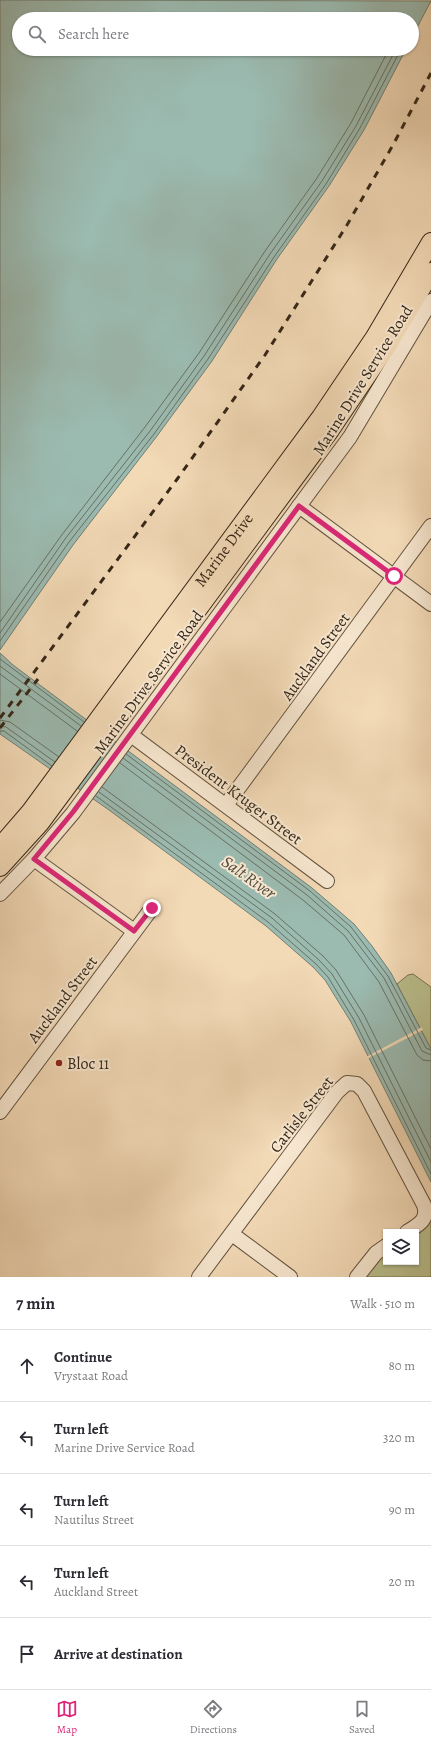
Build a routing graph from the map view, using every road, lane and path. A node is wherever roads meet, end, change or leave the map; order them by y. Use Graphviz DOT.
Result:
graph roads {
  1 [pos="431,242"];
  2 [pos="431,272"];
  3 [pos="431,301"];
  4 [pos="299,506"];
  5 [pos="431,526"];
  6 [pos="394,576"];
  7 [pos="431,604"];
  8 [pos="103,726"];
  9 [pos="128,739"];
  10 [pos="51,796"];
  11 [pos="226,805"];
  12 [pos="0,847"];
  13 [pos="34,859"];
  14 [pos="0,867"];
  15 [pos="327,881"];
  16 [pos="0,894"];
  17 [pos="152,908"];
  18 [pos="134,931"];
  19 [pos="0,1112"];
  20 [pos="412,1229"];
  21 [pos="232,1234"];
  22 [pos="383,1248"];
  23 [pos="199,1277"];
  24 [pos="290,1277"];
  25 [pos="357,1277"];
  1 -- 8 [label="main road, Marine Drive"];
  2 -- 8 [label="main road, Marine Drive"];
  3 -- 4 [label="street, Marine Drive Service Road"];
  4 -- 6 [label="street"];
  4 -- 9 [label="street, Marine Drive Service Road"];
  5 -- 6 [label="street, Auckland Street"];
  6 -- 7 [label="street"];
  6 -- 11 [label="street, Auckland Street"];
  8 -- 10 [label="main road, Marine Drive"];
  9 -- 11 [label="street, President Kruger Street"];
  9 -- 13 [label="street, Marine Drive Service Road"];
  10 -- 12 [label="main road, Marine Drive"];
  10 -- 14 [label="main road, Marine Drive"];
  11 -- 15 [label="street, President Kruger Street"];
  13 -- 16 [label="street, Marine Drive Service Road"];
  13 -- 18 [label="street"];
  17 -- 18 [label="street, Auckland Street"];
  18 -- 19 [label="street, Auckland Street"];
  20 -- 21 [label="street, Carlisle Street"];
  21 -- 23 [label="street, Carlisle Street"];
  21 -- 24 [label="street"];
  22 -- 25 [label="street"];
}
